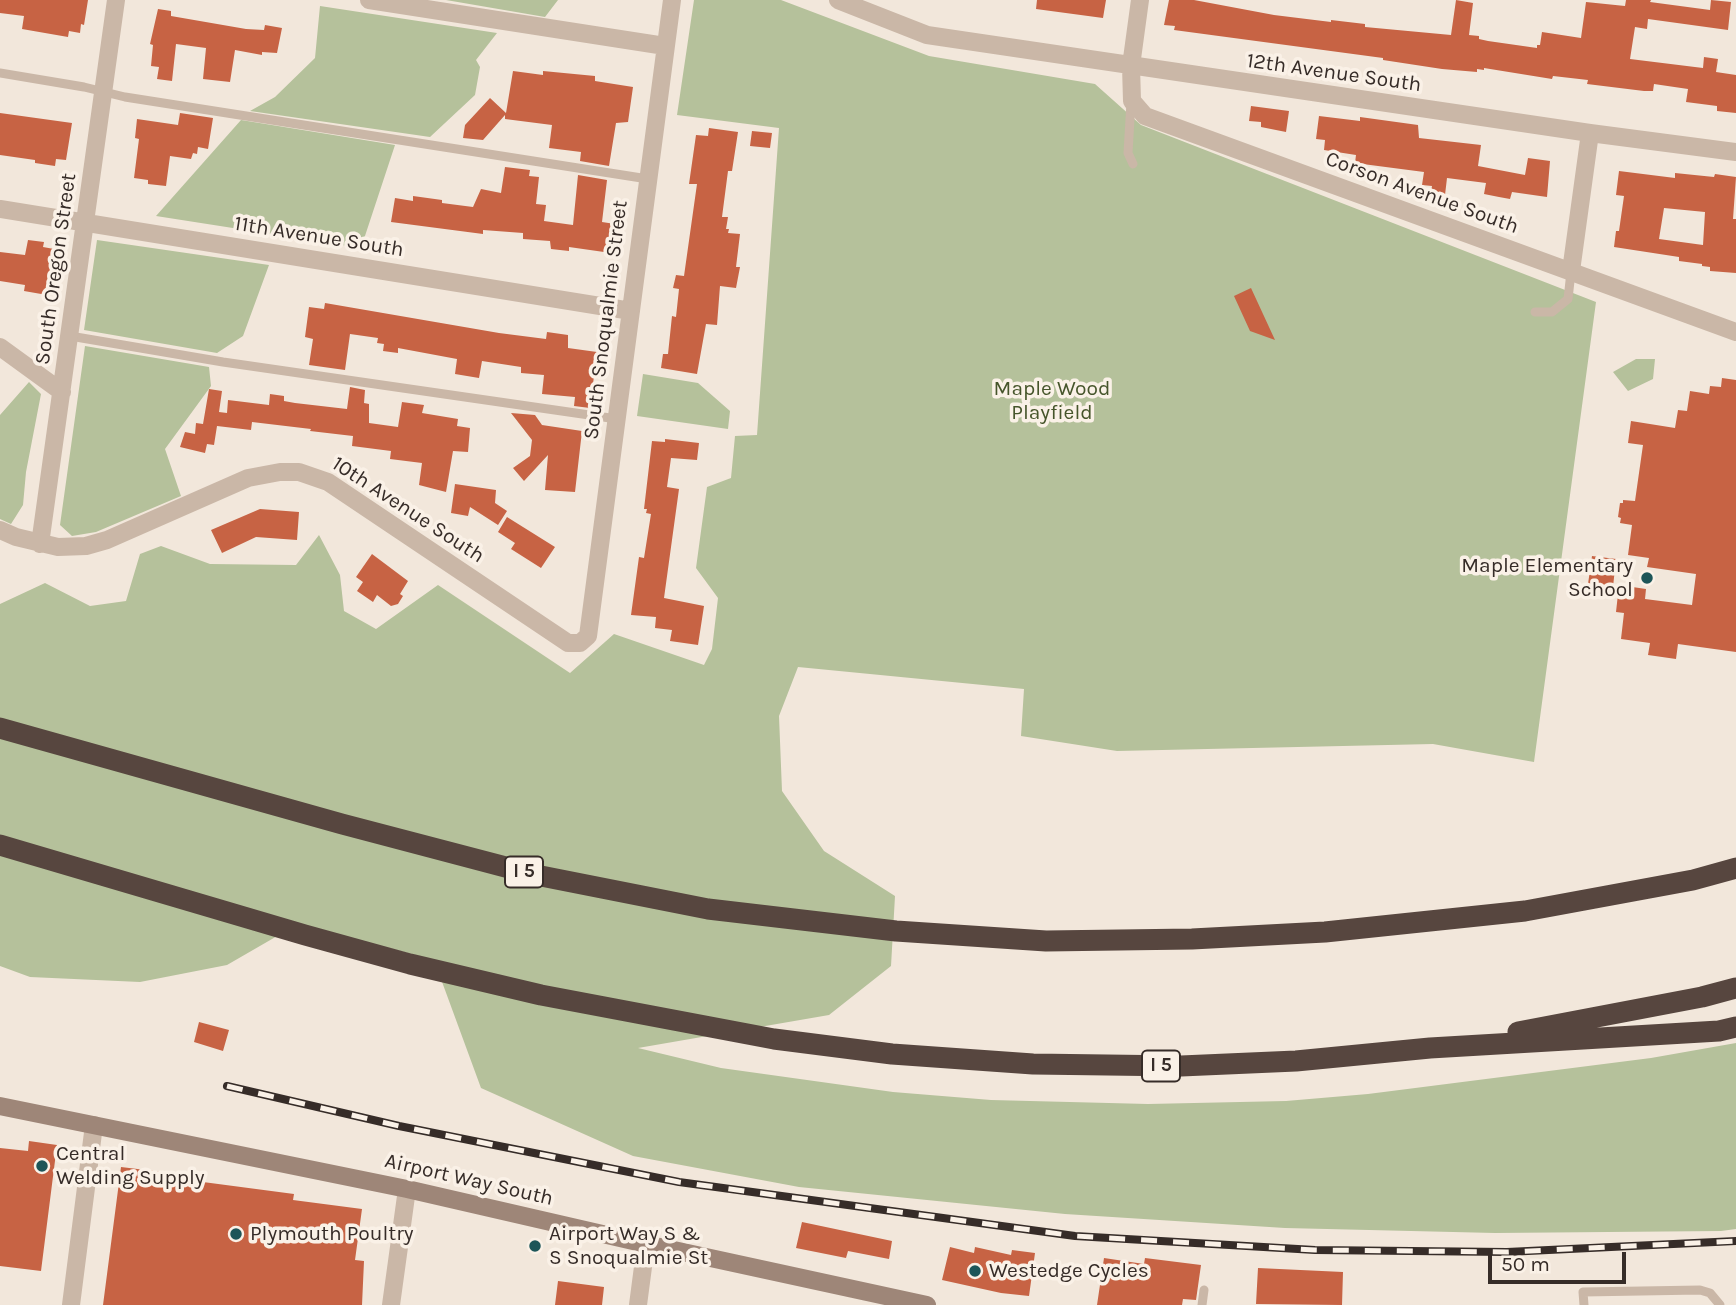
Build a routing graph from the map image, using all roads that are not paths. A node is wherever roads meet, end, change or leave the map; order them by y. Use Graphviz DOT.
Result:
graph roads {
  1 [pos="116,0"];
  2 [pos="369,0"];
  3 [pos="672,0"];
  4 [pos="838,0"];
  5 [pos="1140,0"];
  6 [pos="665,46"];
  7 [pos="1130,66"];
  8 [pos="0,73"];
  9 [pos="103,91"];
  10 [pos="1132,100"];
  11 [pos="1590,133"];
  12 [pos="1736,152"];
  13 [pos="1133,164"];
  14 [pos="648,179"];
  15 [pos="0,209"];
  16 [pos="85,223"];
  17 [pos="1571,271"];
  18 [pos="631,311"];
  19 [pos="1535,312"];
  20 [pos="1736,332"];
  21 [pos="70,336"];
  22 [pos="0,347"];
  23 [pos="62,392"];
  24 [pos="617,419"];
  25 [pos="0,530"];
  26 [pos="40,544"];
  27 [pos="580,643"];
  28 [pos="0,728"];
  29 [pos="0,845"];
  30 [pos="1736,868"];
  31 [pos="1736,988"];
  32 [pos="1736,1027"];
  33 [pos="1430,1048"];
  34 [pos="0,1106"];
  35 [pos="94,1125"];
  36 [pos="407,1189"];
  37 [pos="646,1244"];
  38 [pos="1204,1290"];
  39 [pos="71,1305"];
  40 [pos="391,1305"];
  41 [pos="638,1305"];
  42 [pos="927,1305"];
  43 [pos="1202,1305"];
  44 [pos="1584,1305"];
  45 [pos="1720,1305"];
  1 -- 9 [label="street, South Oregon Street"];
  2 -- 6 [label="street"];
  3 -- 6 [label="street, South Snoqualmie Street"];
  4 -- 7 [label="street, 12th Avenue South"];
  5 -- 7 [label="street"];
  6 -- 14 [label="street, South Snoqualmie Street"];
  7 -- 10 [label="street"];
  7 -- 11 [label="street, 12th Avenue South"];
  8 -- 9 [label="lane"];
  9 -- 14 [label="lane"];
  9 -- 16 [label="street, South Oregon Street"];
  10 -- 13 [label="lane"];
  10 -- 17 [label="street, Corson Avenue South"];
  11 -- 12 [label="street, 12th Avenue South"];
  11 -- 17 [label="street"];
  14 -- 18 [label="street, South Snoqualmie Street"];
  15 -- 16 [label="street, 11th Avenue South"];
  16 -- 18 [label="street, 11th Avenue South"];
  16 -- 21 [label="street, South Oregon Street"];
  17 -- 19 [label="lane"];
  17 -- 20 [label="street, Corson Avenue South"];
  18 -- 24 [label="street, South Snoqualmie Street"];
  21 -- 23 [label="street, South Oregon Street"];
  21 -- 24 [label="lane"];
  22 -- 23 [label="street"];
  23 -- 26 [label="street, South Oregon Street"];
  24 -- 27 [label="street, South Snoqualmie Street"];
  25 -- 26 [label="street, 10th Avenue South"];
  26 -- 27 [label="street, 10th Avenue South"];
  28 -- 30 [label="highway, I 5"];
  29 -- 33 [label="highway, I 5"];
  31 -- 33 [label="highway, I 5"];
  32 -- 33 [label="highway"];
  34 -- 35 [label="main road, Airport Way South"];
  35 -- 36 [label="main road, Airport Way South"];
  35 -- 39 [label="street"];
  36 -- 37 [label="main road, Airport Way South"];
  36 -- 40 [label="street"];
  37 -- 41 [label="street"];
  37 -- 42 [label="main road, Airport Way South"];
  38 -- 43 [label="lane"];
  44 -- 45 [label="lane"];
}
